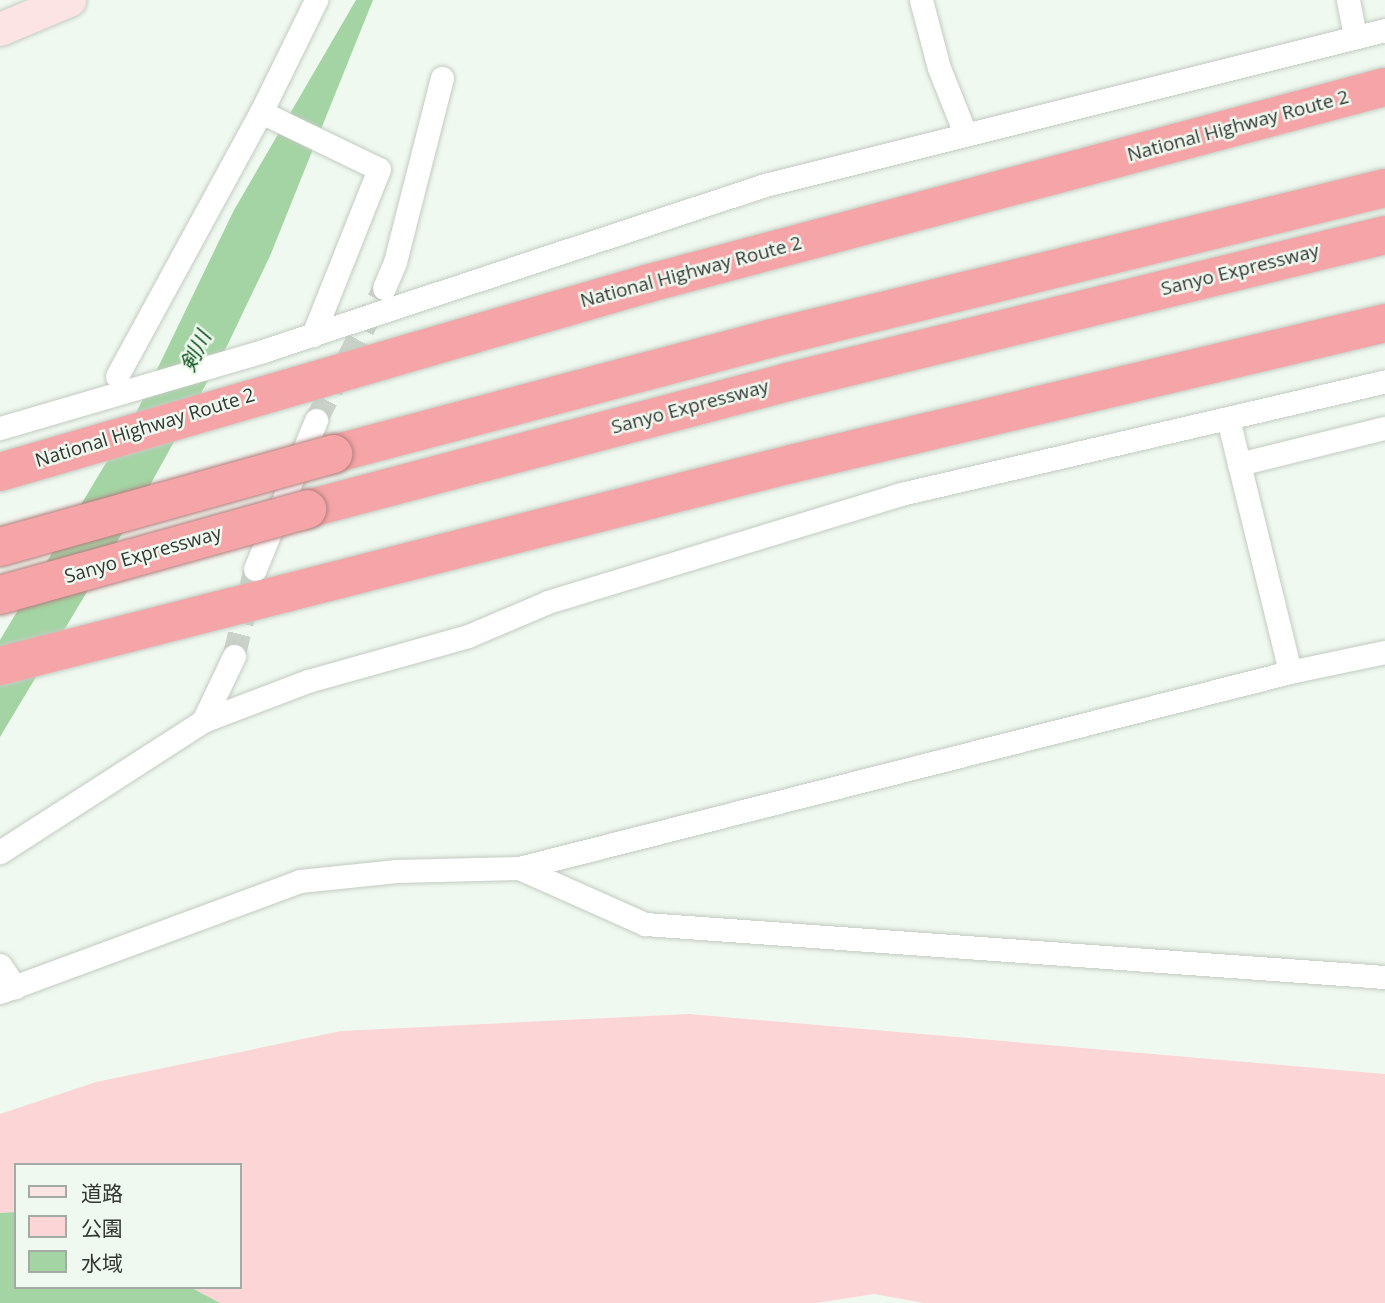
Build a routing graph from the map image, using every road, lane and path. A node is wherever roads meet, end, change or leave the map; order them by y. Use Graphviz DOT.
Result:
graph roads {
  1 [pos="69,0"];
  2 [pos="316,0"];
  3 [pos="920,0"];
  4 [pos="1348,0"];
  5 [pos="0,29"];
  6 [pos="1385,30"];
  7 [pos="1355,37"];
  8 [pos="442,78"];
  9 [pos="1385,87"];
  10 [pos="261,112"];
  11 [pos="965,133"];
  12 [pos="1385,188"];
  13 [pos="1385,235"];
  14 [pos="384,288"];
  15 [pos="1385,323"];
  16 [pos="313,335"];
  17 [pos="1385,381"];
  18 [pos="114,385"];
  19 [pos="1228,419"];
  20 [pos="316,420"];
  21 [pos="0,428"];
  22 [pos="1385,428"];
  23 [pos="1239,464"];
  24 [pos="0,471"];
  25 [pos="0,547"];
  26 [pos="255,569"];
  27 [pos="0,596"];
  28 [pos="1385,652"];
  29 [pos="234,656"];
  30 [pos="0,666"];
  31 [pos="1290,671"];
  32 [pos="203,721"];
  33 [pos="0,852"];
  34 [pos="519,868"];
  35 [pos="0,965"];
  36 [pos="1385,977"];
  37 [pos="8,990"];
  1 -- 5 [label="street"];
  2 -- 10 [label="street"];
  3 -- 11 [label="street"];
  4 -- 7 [label="street"];
  6 -- 7 [label="street"];
  7 -- 11 [label="street"];
  8 -- 14 [label="street"];
  9 -- 24 [label="highway, National Highway Route 2"];
  10 -- 16 [label="street"];
  10 -- 18 [label="street"];
  11 -- 16 [label="street"];
  12 -- 25 [label="highway, bridge"];
  13 -- 27 [label="highway, Sanyo Expressway, bridge"];
  15 -- 30 [label="highway"];
  16 -- 18 [label="street"];
  17 -- 19 [label="street"];
  18 -- 21 [label="street"];
  19 -- 23 [label="street"];
  19 -- 32 [label="street"];
  20 -- 26 [label="street"];
  22 -- 23 [label="street"];
  23 -- 31 [label="street"];
  28 -- 31 [label="street"];
  29 -- 32 [label="street"];
  31 -- 34 [label="street"];
  32 -- 33 [label="street"];
  34 -- 36 [label="street"];
  34 -- 37 [label="street"];
  35 -- 37 [label="street"];
}
